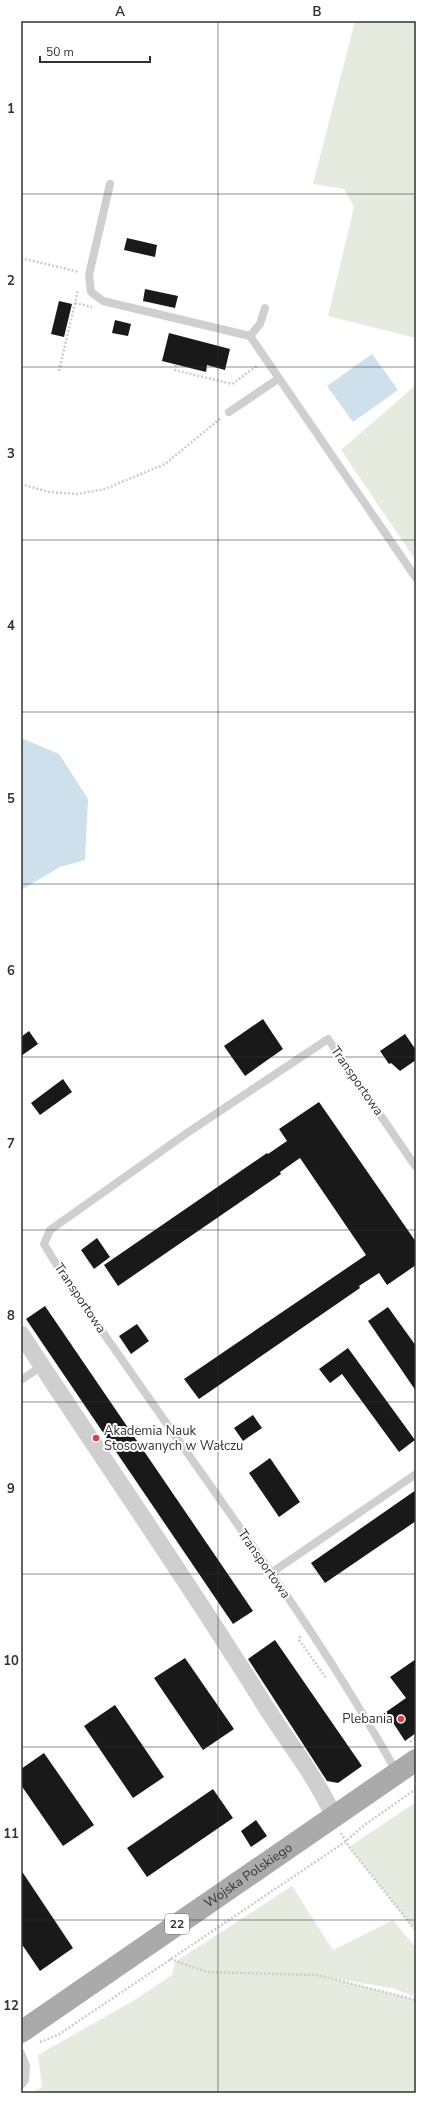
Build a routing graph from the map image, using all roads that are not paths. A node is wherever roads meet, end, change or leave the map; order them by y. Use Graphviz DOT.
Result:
graph roads {
  1 [pos="110,184"];
  2 [pos="264,308"];
  3 [pos="250,336"];
  4 [pos="278,379"];
  5 [pos="229,412"];
  6 [pos="416,578"];
  7 [pos="416,1167"];
  8 [pos="21,1334"];
  9 [pos="42,1366"];
  10 [pos="21,1380"];
  11 [pos="416,1474"];
  12 [pos="271,1573"];
  13 [pos="416,1760"];
  14 [pos="397,1773"];
  15 [pos="334,1817"];
  16 [pos="21,2032"];
  17 [pos="21,2054"];
  18 [pos="21,2085"];
  1 -- 3 [label="lane"];
  2 -- 3 [label="lane"];
  3 -- 4 [label="lane"];
  4 -- 5 [label="lane"];
  4 -- 6 [label="lane"];
  7 -- 12 [label="lane, Transportowa"];
  8 -- 9 [label="street"];
  9 -- 10 [label="lane"];
  9 -- 15 [label="street"];
  11 -- 12 [label="lane"];
  12 -- 14 [label="lane, Transportowa"];
  13 -- 14 [label="main road, Wojska Polskiego / 22"];
  14 -- 15 [label="main road, Wojska Polskiego / 22"];
  15 -- 16 [label="main road, Wojska Polskiego / 22"];
  17 -- 18 [label="lane"];
}
